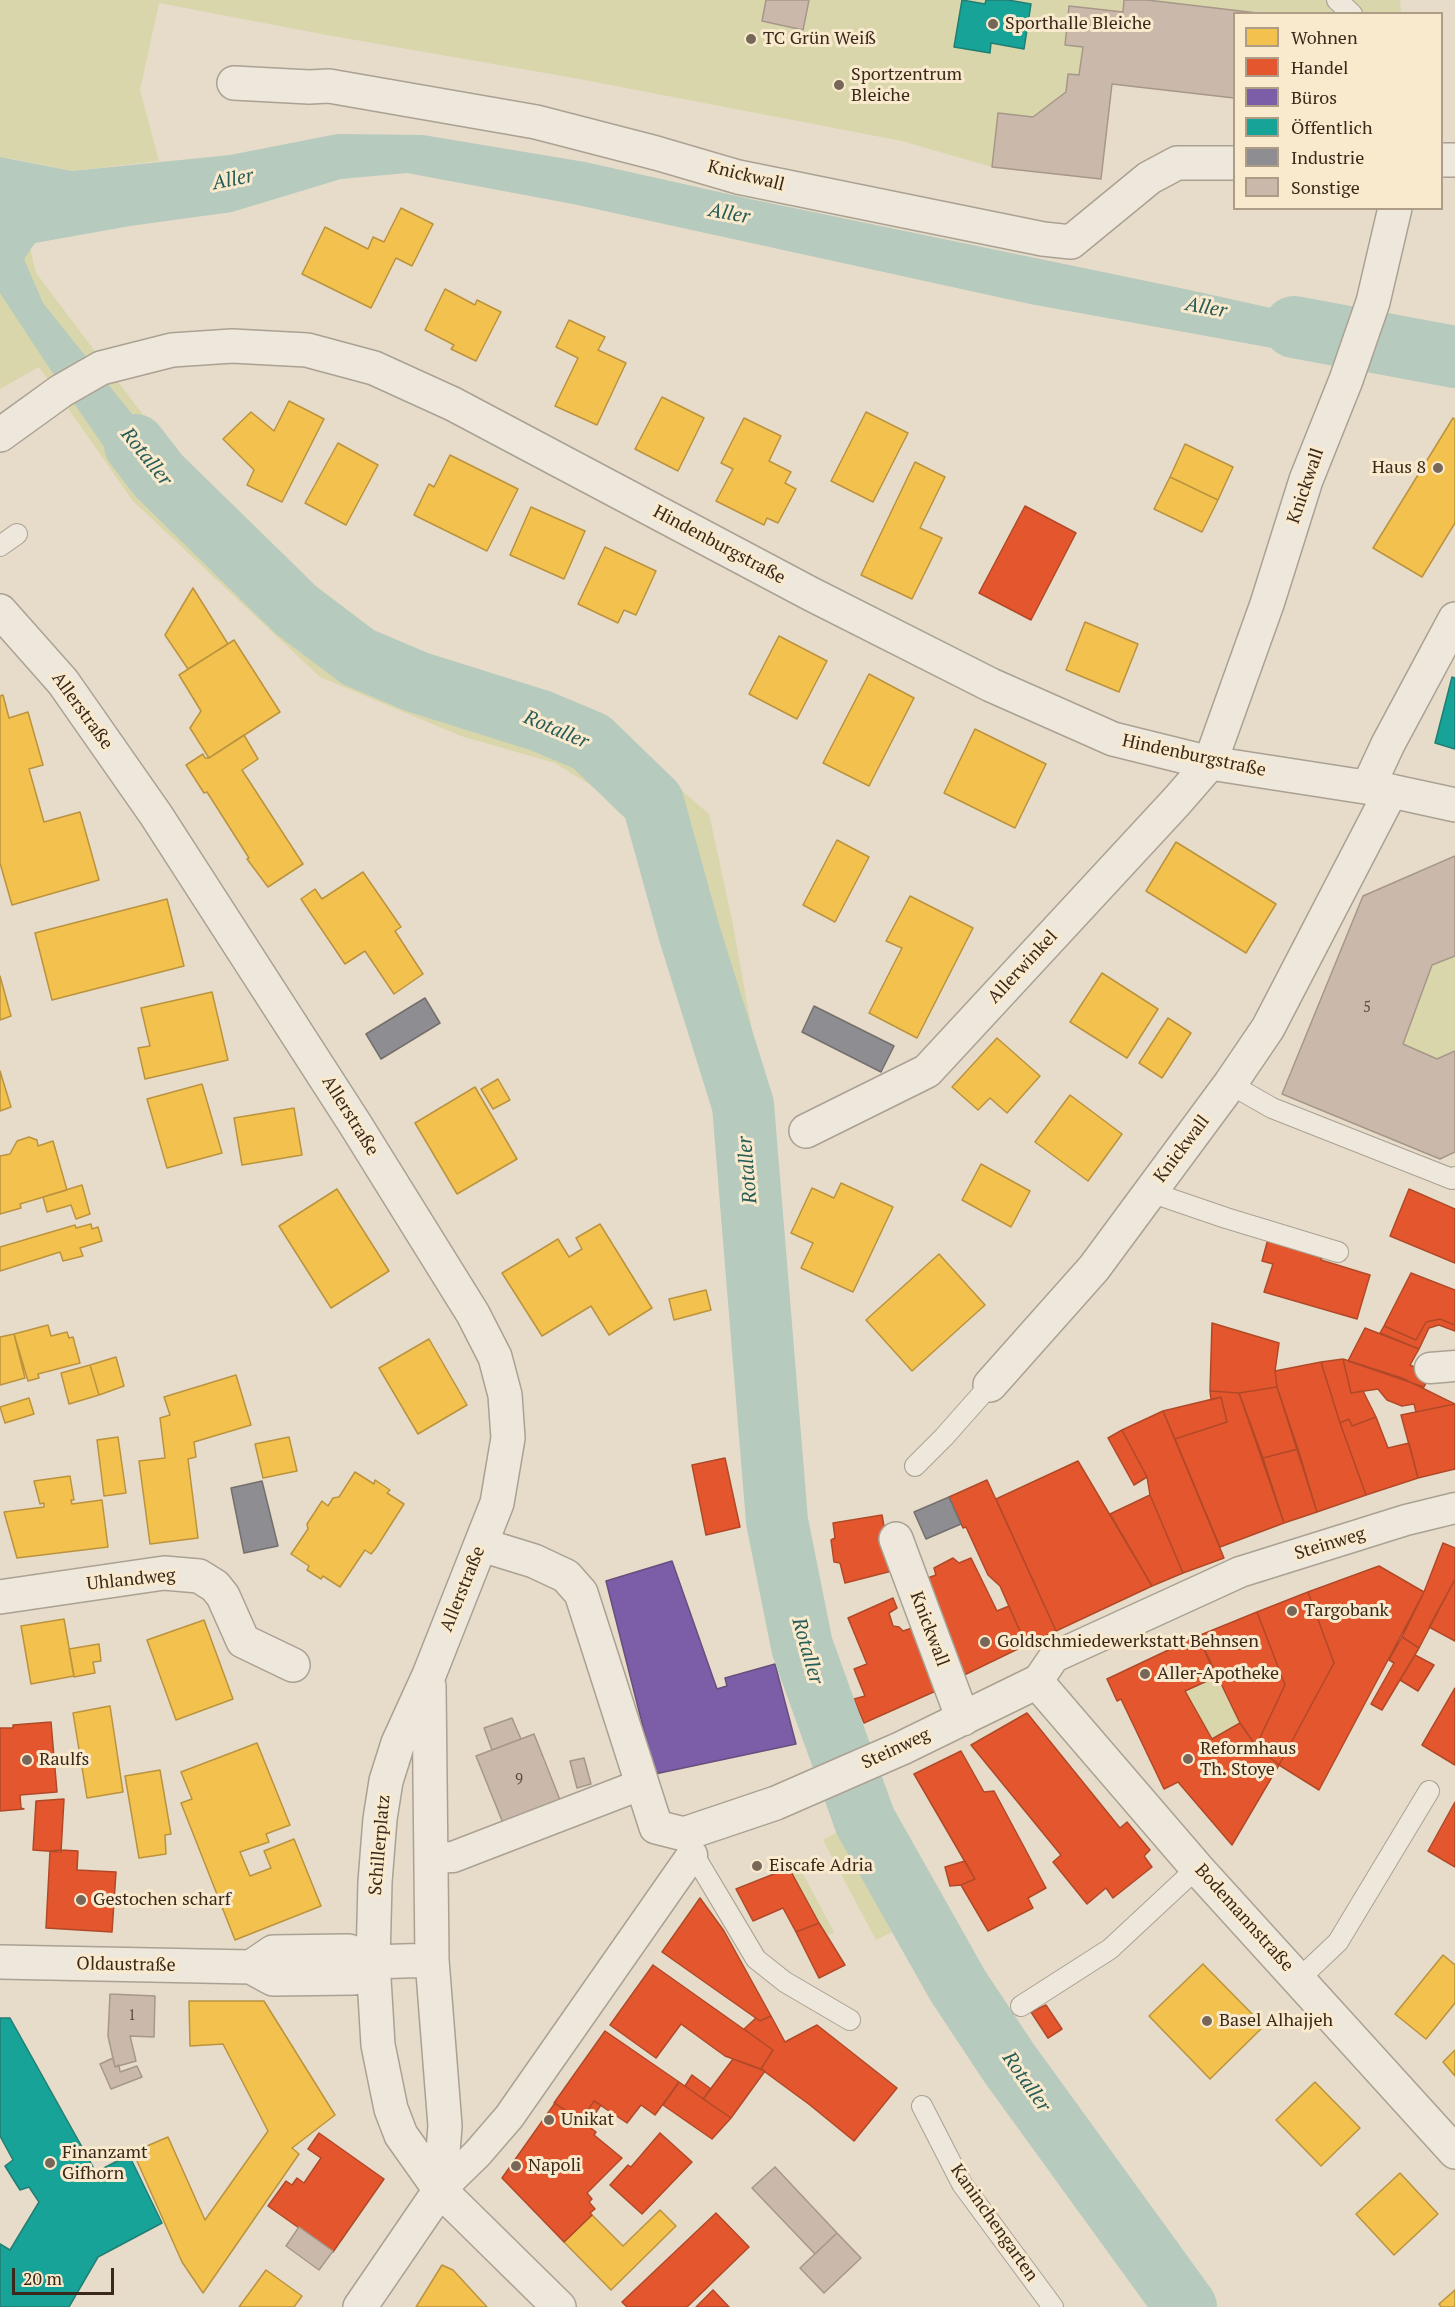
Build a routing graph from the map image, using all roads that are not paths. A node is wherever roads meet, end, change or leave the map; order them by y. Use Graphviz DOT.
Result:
graph roads {
  1 [pos="1337,0"];
  2 [pos="1350,12"];
  3 [pos="234,83"];
  4 [pos="1233,163"];
  5 [pos="1395,210"];
  6 [pos="0,435"];
  7 [pos="17,534"];
  8 [pos="0,546"];
  9 [pos="0,611"];
  10 [pos="1455,619"];
  11 [pos="1210,763"];
  12 [pos="1380,789"];
  13 [pos="1455,805"];
  14 [pos="1230,1084"];
  15 [pos="806,1131"];
  16 [pos="1455,1177"];
  17 [pos="1150,1192"];
  18 [pos="1338,1252"];
  19 [pos="990,1385"];
  20 [pos="915,1466"];
  21 [pos="1455,1508"];
  22 [pos="896,1539"];
  23 [pos="482,1545"];
  24 [pos="0,1597"];
  25 [pos="293,1665"];
  26 [pos="429,1675"];
  27 [pos="1036,1682"];
  28 [pos="963,1719"];
  29 [pos="632,1788"];
  30 [pos="1429,1791"];
  31 [pos="688,1845"];
  32 [pos="430,1858"];
  33 [pos="1197,1868"];
  34 [pos="432,1960"];
  35 [pos="0,1962"];
  36 [pos="374,1962"];
  37 [pos="1299,1979"];
  38 [pos="1021,2006"];
  39 [pos="850,2020"];
  40 [pos="922,2106"];
  41 [pos="509,2117"];
  42 [pos="473,2122"];
  43 [pos="1455,2152"];
  44 [pos="440,2190"];
  45 [pos="360,2307"];
  46 [pos="559,2307"];
  47 [pos="1053,2307"];
  1 -- 2 [label="lane"];
  3 -- 4 [label="street, Knickwall"];
  5 -- 11 [label="street, Knickwall"];
  6 -- 11 [label="street, Hindenburgstraße"];
  7 -- 8 [label="lane"];
  9 -- 23 [label="street, Allerstraße"];
  10 -- 12 [label="street, Knickwall"];
  11 -- 12 [label="street, Hindenburgstraße"];
  11 -- 15 [label="street, Allerwinkel"];
  12 -- 13 [label="street, Hindenburgstraße"];
  12 -- 14 [label="street, Knickwall"];
  14 -- 16 [label="lane"];
  14 -- 17 [label="street, Knickwall"];
  17 -- 18 [label="lane"];
  17 -- 19 [label="street, Knickwall"];
  19 -- 20 [label="lane, Knickwall"];
  21 -- 27 [label="street, Steinweg"];
  22 -- 28 [label="street, Knickwall"];
  23 -- 26 [label="street, Allerstraße"];
  23 -- 31 [label="street"];
  24 -- 25 [label="street, Uhlandweg"];
  26 -- 32 [label="street"];
  26 -- 36 [label="street, Schillerplatz"];
  27 -- 28 [label="street, Steinweg"];
  27 -- 33 [label="street, Bodemannstraße"];
  28 -- 31 [label="street, Steinweg"];
  29 -- 32 [label="street"];
  30 -- 37 [label="lane"];
  31 -- 39 [label="lane"];
  31 -- 41 [label="street"];
  32 -- 34 [label="street"];
  33 -- 37 [label="street, Bodemannstraße"];
  33 -- 38 [label="lane"];
  34 -- 36 [label="street"];
  34 -- 44 [label="street"];
  35 -- 36 [label="street, Oldaustraße"];
  36 -- 44 [label="street, Schillerplatz"];
  37 -- 43 [label="street, Bodemannstraße"];
  40 -- 47 [label="lane, Kaninchengarten"];
  41 -- 42 [label="street"];
  41 -- 44 [label="street"];
  44 -- 45 [label="street"];
  44 -- 46 [label="street, Schillerplatz"];
}
